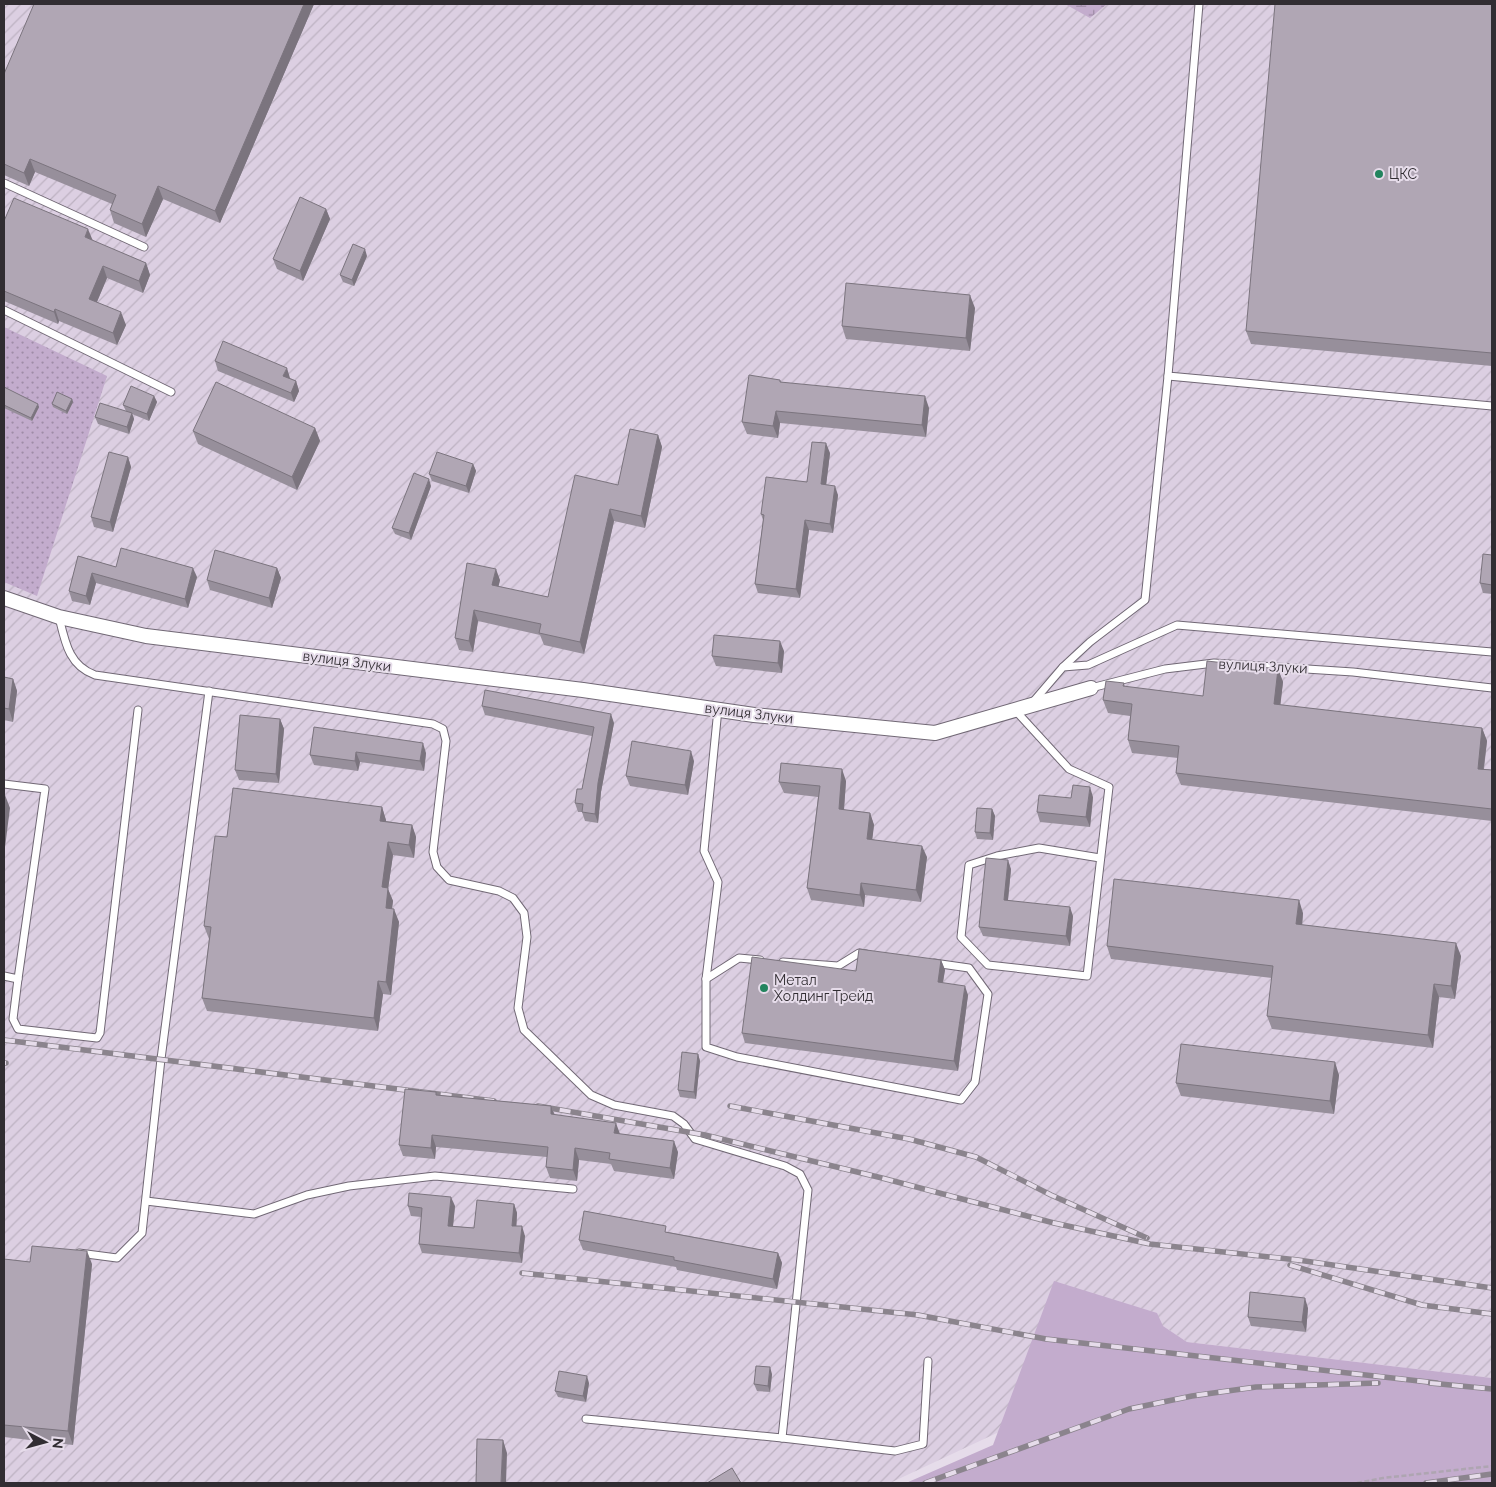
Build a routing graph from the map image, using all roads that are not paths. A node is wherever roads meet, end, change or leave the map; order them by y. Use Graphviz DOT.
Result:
graph roads {
  1 [pos="1199,4"];
  2 [pos="4,183"];
  3 [pos="144,247"];
  4 [pos="4,310"];
  5 [pos="1168,376"];
  6 [pos="172,392"];
  7 [pos="1492,406"];
  8 [pos="4,598"];
  9 [pos="59,617"];
  10 [pos="1492,652"];
  11 [pos="1063,667"];
  12 [pos="1091,688"];
  13 [pos="1492,688"];
  14 [pos="209,692"];
  15 [pos="1029,706"];
  16 [pos="718,709"];
  17 [pos="138,710"];
  18 [pos="1015,710"];
  19 [pos="4,784"];
  20 [pos="1100,858"];
  21 [pos="877,956"];
  22 [pos="768,960"];
  23 [pos="778,961"];
  24 [pos="923,962"];
  25 [pos="4,976"];
  26 [pos="18,979"];
  27 [pos="706,979"];
  28 [pos="573,1189"];
  29 [pos="146,1201"];
  30 [pos="70,1252"];
  31 [pos="928,1361"];
  32 [pos="586,1419"];
  33 [pos="784,1440"];
  1 -- 5 [label="lane"];
  2 -- 3 [label="lane"];
  4 -- 6 [label="lane"];
  5 -- 7 [label="lane"];
  5 -- 11 [label="lane"];
  8 -- 9 [label="street, вулиця Злуки"];
  9 -- 14 [label="lane"];
  9 -- 16 [label="street, вулиця Злуки"];
  10 -- 11 [label="lane"];
  11 -- 15 [label="lane"];
  12 -- 13 [label="lane, вулиця Злуки"];
  12 -- 15 [label="street, вулиця Злуки"];
  14 -- 29 [label="lane"];
  14 -- 33 [label="lane"];
  15 -- 18 [label="street, вулиця Злуки"];
  16 -- 18 [label="street, вулиця Злуки"];
  16 -- 27 [label="lane"];
  17 -- 26 [label="lane"];
  18 -- 20 [label="lane"];
  19 -- 26 [label="lane"];
  20 -- 20 [label="lane"];
  21 -- 23 [label="lane"];
  22 -- 27 [label="lane"];
  24 -- 27 [label="lane"];
  25 -- 26 [label="lane"];
  28 -- 29 [label="lane"];
  29 -- 30 [label="lane"];
  31 -- 33 [label="lane"];
  32 -- 33 [label="lane"];
}
